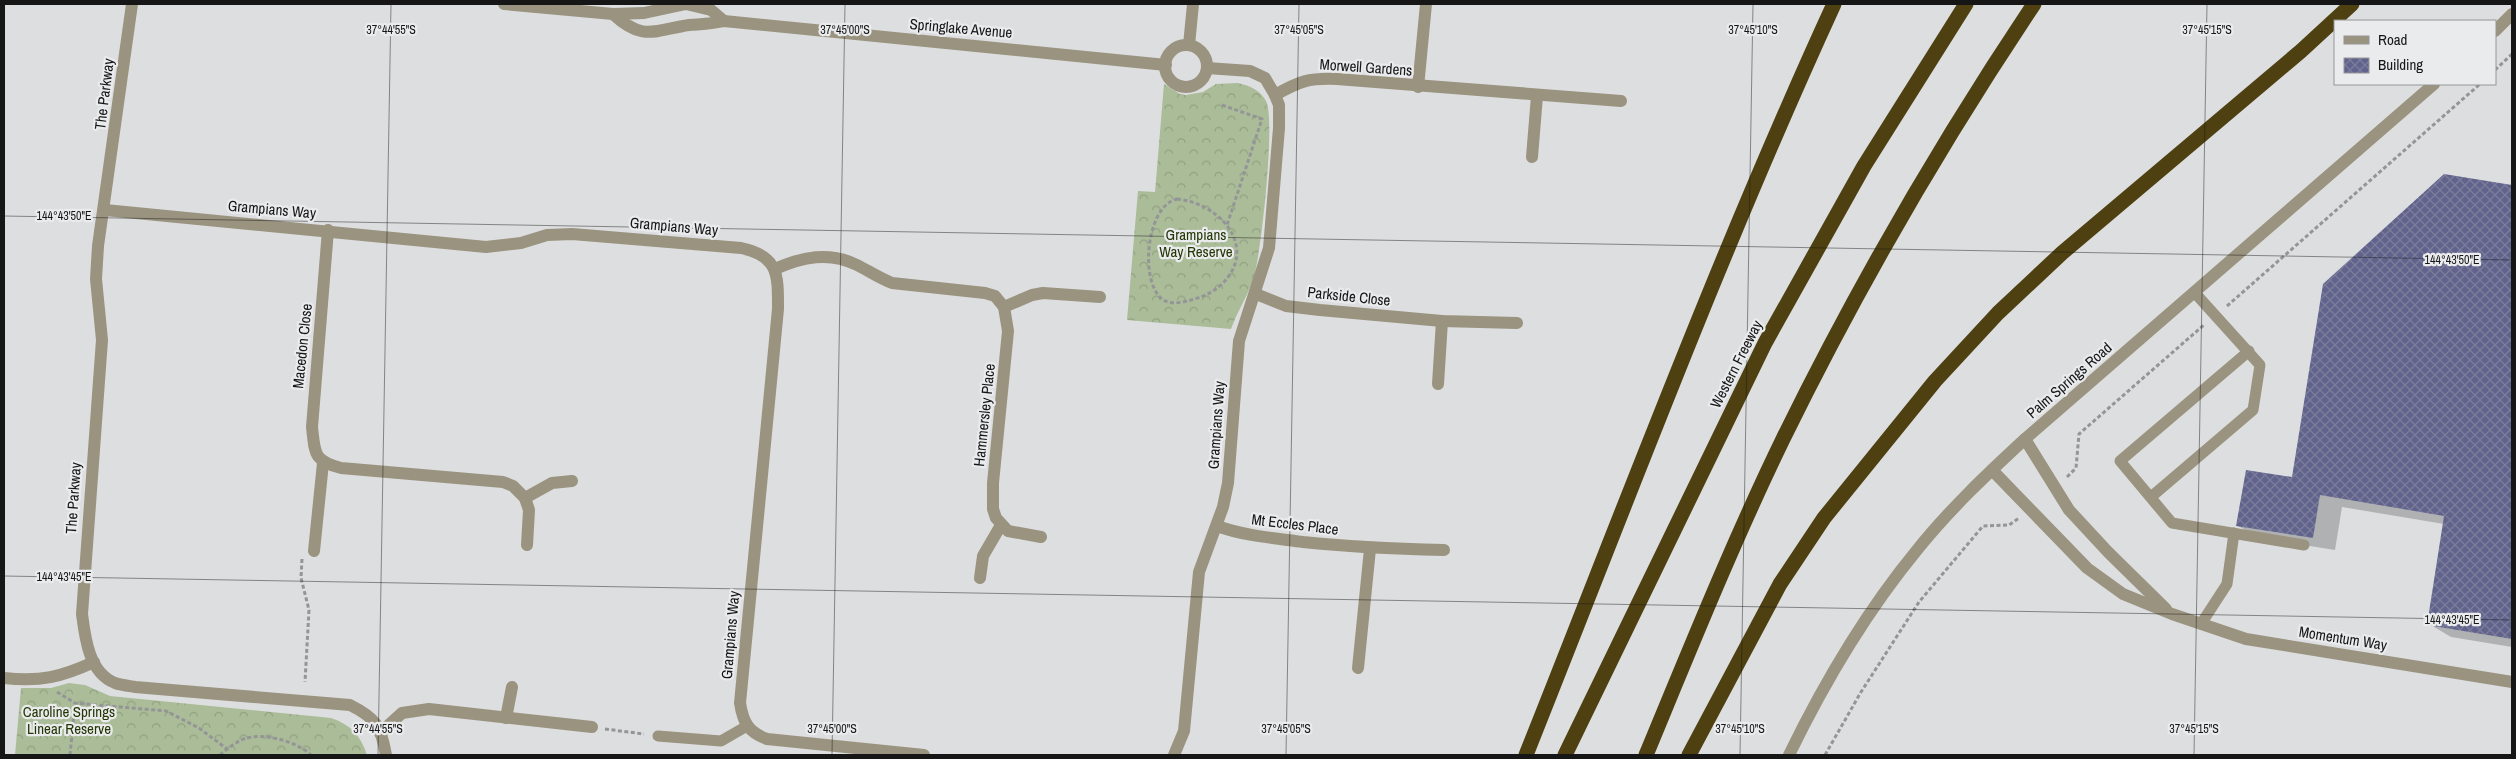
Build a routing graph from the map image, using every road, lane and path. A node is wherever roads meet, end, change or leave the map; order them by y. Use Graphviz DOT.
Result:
graph roads {
  1 [pos="132,4"];
  2 [pos="504,4"];
  3 [pos="1193,4"];
  4 [pos="1426,4"];
  5 [pos="1834,4"];
  6 [pos="1966,4"];
  7 [pos="2034,4"];
  8 [pos="2352,4"];
  9 [pos="613,14"];
  10 [pos="2512,14"];
  11 [pos="2335,20"];
  12 [pos="724,21"];
  13 [pos="2334,21"];
  14 [pos="2496,30"];
  15 [pos="1189,45"];
  16 [pos="2512,54"];
  17 [pos="1166,65"];
  18 [pos="1207,68"];
  19 [pos="2496,69"];
  20 [pos="2433,85"];
  21 [pos="2479,85"];
  22 [pos="1418,87"];
  23 [pos="1275,95"];
  24 [pos="1537,96"];
  25 [pos="1621,102"];
  26 [pos="1222,105"];
  27 [pos="1532,157"];
  28 [pos="105,210"];
  29 [pos="1227,226"];
  30 [pos="328,230"];
  31 [pos="775,269"];
  32 [pos="2195,293"];
  33 [pos="1256,294"];
  34 [pos="1100,297"];
  35 [pos="1004,307"];
  36 [pos="2216,315"];
  37 [pos="1442,321"];
  38 [pos="1517,323"];
  39 [pos="2249,351"];
  40 [pos="1438,384"];
  41 [pos="2025,439"];
  42 [pos="323,464"];
  43 [pos="1992,470"];
  44 [pos="572,480"];
  45 [pos="2057,489"];
  46 [pos="525,498"];
  47 [pos="2151,498"];
  48 [pos="2032,510"];
  49 [pos="1001,525"];
  50 [pos="1217,526"];
  51 [pos="2234,533"];
  52 [pos="1040,537"];
  53 [pos="2304,544"];
  54 [pos="526,545"];
  55 [pos="1370,549"];
  56 [pos="1444,550"];
  57 [pos="308,553"];
  58 [pos="980,578"];
  59 [pos="2172,614"];
  60 [pos="2201,624"];
  61 [pos="94,662"];
  62 [pos="1358,668"];
  63 [pos="4,678"];
  64 [pos="305,682"];
  65 [pos="2512,682"];
  66 [pos="512,687"];
  67 [pos="52,690"];
  68 [pos="75,703"];
  69 [pos="506,718"];
  70 [pos="747,726"];
  71 [pos="592,727"];
  72 [pos="380,733"];
  73 [pos="658,736"];
  74 [pos="227,749"];
  75 [pos="70,755"];
  76 [pos="220,755"];
  77 [pos="311,755"];
  78 [pos="386,755"];
  79 [pos="924,755"];
  80 [pos="1174,755"];
  81 [pos="1526,755"];
  82 [pos="1565,755"];
  83 [pos="1646,755"];
  84 [pos="1689,755"];
  85 [pos="1789,755"];
  86 [pos="1825,755"];
  1 -- 28 [label="street, The Parkway"];
  2 -- 9 [label="street, Springlake Avenue"];
  3 -- 15 [label="street"];
  4 -- 22 [label="street"];
  5 -- 81 [label="highway"];
  6 -- 82 [label="highway, Western Freeway"];
  7 -- 83 [label="highway"];
  8 -- 11 [label="highway"];
  9 -- 12 [label="street, Springlake Avenue"];
  9 -- 12 [label="street, Springlake Avenue"];
  10 -- 14 [label="street"];
  12 -- 17 [label="street, Springlake Avenue"];
  13 -- 84 [label="highway"];
  15 -- 17 [label="street"];
  15 -- 18 [label="street"];
  16 -- 19 [label="path"];
  17 -- 18 [label="street"];
  18 -- 23 [label="street"];
  20 -- 32 [label="street, Palm Springs Road"];
  21 -- 36 [label="path"];
  22 -- 23 [label="street, Morwell Gardens"];
  22 -- 24 [label="street, Morwell Gardens"];
  23 -- 33 [label="street, Grampians Way"];
  24 -- 25 [label="street, Morwell Gardens"];
  24 -- 27 [label="street"];
  26 -- 29 [label="path"];
  28 -- 30 [label="street, Grampians Way"];
  28 -- 61 [label="street, The Parkway"];
  29 -- 29 [label="path"];
  30 -- 31 [label="street, Grampians Way"];
  30 -- 42 [label="street, Macedon Close"];
  31 -- 35 [label="street"];
  31 -- 70 [label="street, Grampians Way"];
  32 -- 36 [label="lane"];
  32 -- 41 [label="street, Palm Springs Road"];
  33 -- 37 [label="street, Parkside Close"];
  33 -- 50 [label="street, Grampians Way"];
  34 -- 35 [label="street"];
  35 -- 49 [label="street, Hammersley Place"];
  36 -- 39 [label="lane"];
  36 -- 45 [label="path"];
  37 -- 38 [label="street, Parkside Close"];
  37 -- 40 [label="street"];
  39 -- 47 [label="lane"];
  39 -- 47 [label="lane"];
  41 -- 43 [label="street, Palm Springs Road"];
  41 -- 45 [label="street, Momentum Way"];
  42 -- 46 [label="street"];
  42 -- 57 [label="street, Macedon Close"];
  43 -- 48 [label="street, Momentum Way"];
  43 -- 85 [label="street, Palm Springs Road"];
  44 -- 46 [label="street"];
  45 -- 59 [label="street, Momentum Way"];
  46 -- 54 [label="street"];
  47 -- 51 [label="lane"];
  48 -- 59 [label="street, Momentum Way"];
  48 -- 86 [label="path"];
  49 -- 52 [label="street"];
  49 -- 58 [label="street"];
  50 -- 55 [label="street, Mt Eccles Place"];
  50 -- 80 [label="street, Grampians Way"];
  51 -- 53 [label="lane"];
  51 -- 60 [label="lane"];
  55 -- 56 [label="street, Mt Eccles Place"];
  55 -- 62 [label="street"];
  57 -- 64 [label="path"];
  59 -- 60 [label="street, Momentum Way"];
  60 -- 65 [label="street, Momentum Way"];
  61 -- 63 [label="street"];
  61 -- 72 [label="street, The Parkway"];
  66 -- 69 [label="street"];
  67 -- 68 [label="path"];
  68 -- 74 [label="path"];
  68 -- 75 [label="path"];
  69 -- 71 [label="street"];
  69 -- 72 [label="street"];
  70 -- 73 [label="lane"];
  70 -- 79 [label="street"];
  71 -- 73 [label="path"];
  72 -- 78 [label="street, The Parkway"];
  74 -- 76 [label="path"];
  74 -- 77 [label="path"];
}
